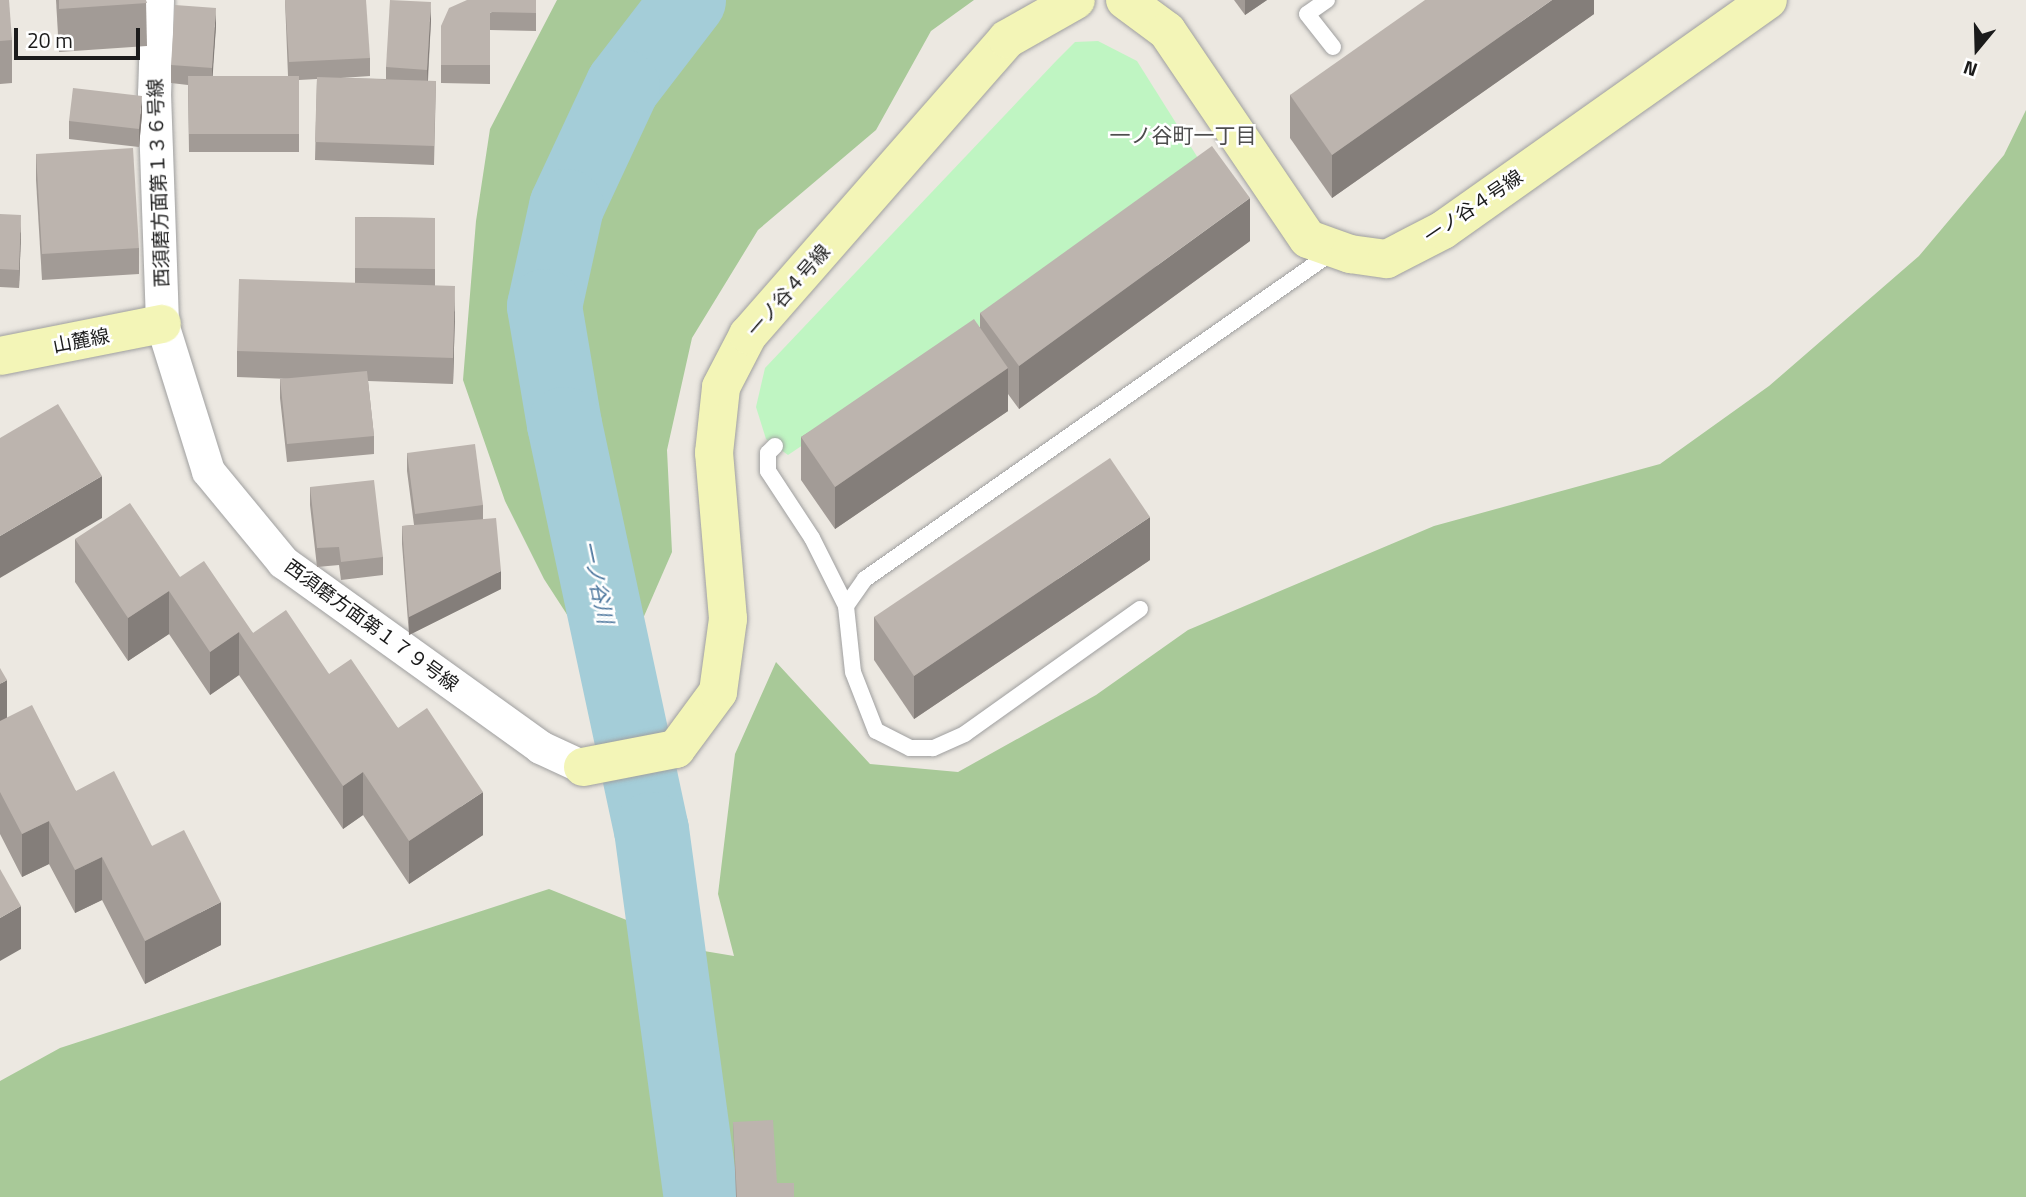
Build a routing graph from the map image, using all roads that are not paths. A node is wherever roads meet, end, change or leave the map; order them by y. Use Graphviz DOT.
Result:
graph roads {
  1 [pos="157,0"];
  2 [pos="1076,0"];
  3 [pos="1125,0"];
  4 [pos="1327,0"];
  5 [pos="1768,0"];
  6 [pos="1334,47"];
  7 [pos="1336,250"];
  8 [pos="162,324"];
  9 [pos="0,356"];
  10 [pos="775,446"];
  11 [pos="846,606"];
  12 [pos="1140,609"];
  13 [pos="583,767"];
  1 -- 8 [label="street, 西須磨方面第１３６号線"];
  2 -- 13 [label="street, 一ノ谷４号線"];
  3 -- 7 [label="street, 一ノ谷４号線"];
  4 -- 6 [label="lane"];
  5 -- 7 [label="street, 一ノ谷４号線"];
  7 -- 11 [label="lane"];
  8 -- 9 [label="street, 山麓線"];
  8 -- 13 [label="street, 西須磨方面第１７９号線"];
  10 -- 11 [label="lane"];
  11 -- 12 [label="lane"];
}
